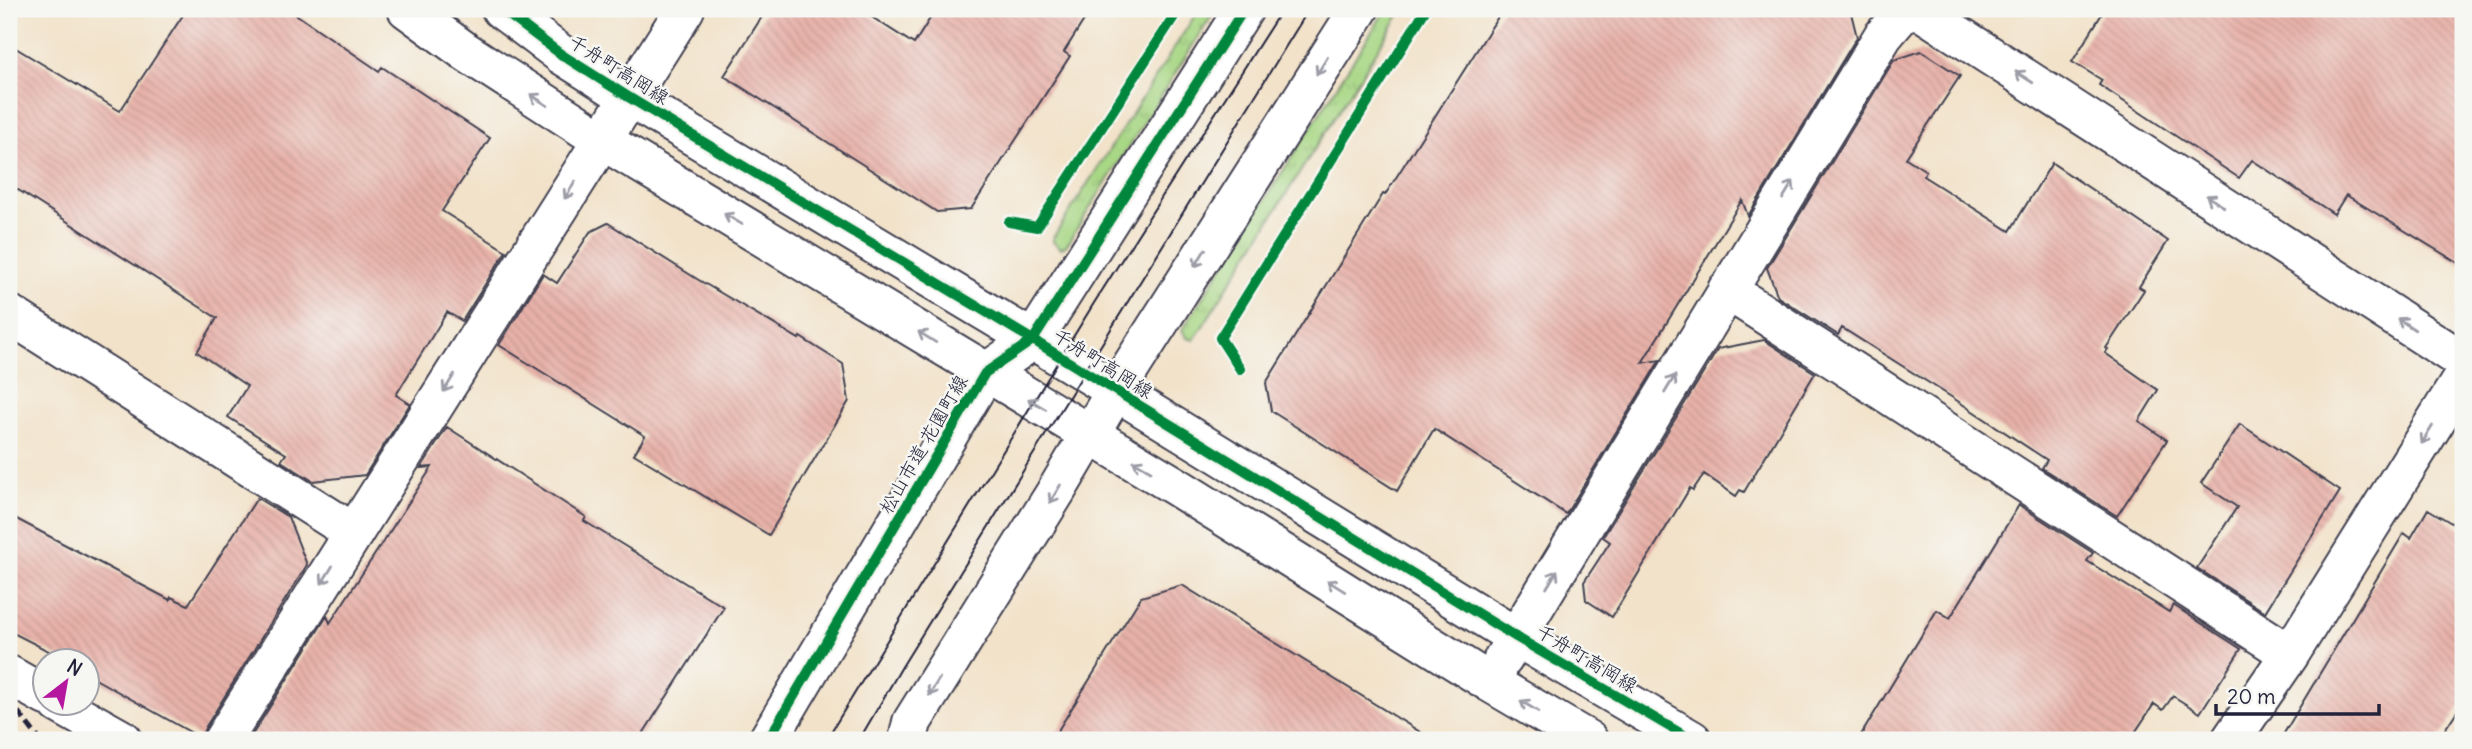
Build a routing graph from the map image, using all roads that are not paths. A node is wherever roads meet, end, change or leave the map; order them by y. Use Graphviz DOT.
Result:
graph roads {
  1 [pos="407,9"];
  2 [pos="501,9"];
  3 [pos="685,9"];
  4 [pos="1244,9"];
  5 [pos="1359,9"];
  6 [pos="1906,9"];
  7 [pos="1918,9"];
  8 [pos="630,98"];
  9 [pos="602,140"];
  10 [pos="1727,290"];
  11 [pos="9,314"];
  12 [pos="1033,340"];
  13 [pos="2463,361"];
  14 [pos="985,373"];
  15 [pos="2463,377"];
  16 [pos="1115,392"];
  17 [pos="1089,435"];
  18 [pos="354,533"];
  19 [pos="1516,637"];
  20 [pos="2290,654"];
  21 [pos="9,675"];
  22 [pos="1489,682"];
  23 [pos="32,688"];
  24 [pos="84,718"];
  25 [pos="770,738"];
  26 [pos="123,740"];
  27 [pos="223,740"];
  28 [pos="908,740"];
  29 [pos="1588,740"];
  30 [pos="1692,740"];
  31 [pos="2231,740"];
  9 -- 1 [label="street, one-way"];
  2 -- 8 [label="street, 千舟町高岡線"];
  3 -- 8 [label="street"];
  4 -- 12 [label="street, 松山市道 花園町線"];
  5 -- 16 [label="street, one-way"];
  10 -- 6 [label="street, one-way"];
  13 -- 7 [label="street, one-way"];
  8 -- 9 [label="street"];
  8 -- 12 [label="street, 千舟町高岡線"];
  14 -- 9 [label="street, one-way"];
  9 -- 18 [label="street, one-way"];
  19 -- 10 [label="street, one-way"];
  10 -- 20 [label="street"];
  11 -- 18 [label="street"];
  12 -- 14 [label="street, 松山市道 花園町線"];
  12 -- 16 [label="street, 千舟町高岡線"];
  17 -- 14 [label="street, one-way"];
  14 -- 25 [label="street, 松山市道 花園町線"];
  15 -- 20 [label="street, one-way"];
  16 -- 17 [label="street"];
  16 -- 19 [label="street, 千舟町高岡線"];
  22 -- 17 [label="street, one-way"];
  17 -- 28 [label="street, one-way"];
  18 -- 27 [label="street, one-way"];
  19 -- 22 [label="street"];
  19 -- 30 [label="street, 千舟町高岡線"];
  20 -- 31 [label="street"];
  21 -- 23 [label="street"];
  29 -- 22 [label="street, one-way"];
  24 -- 26 [label="street"];
}
